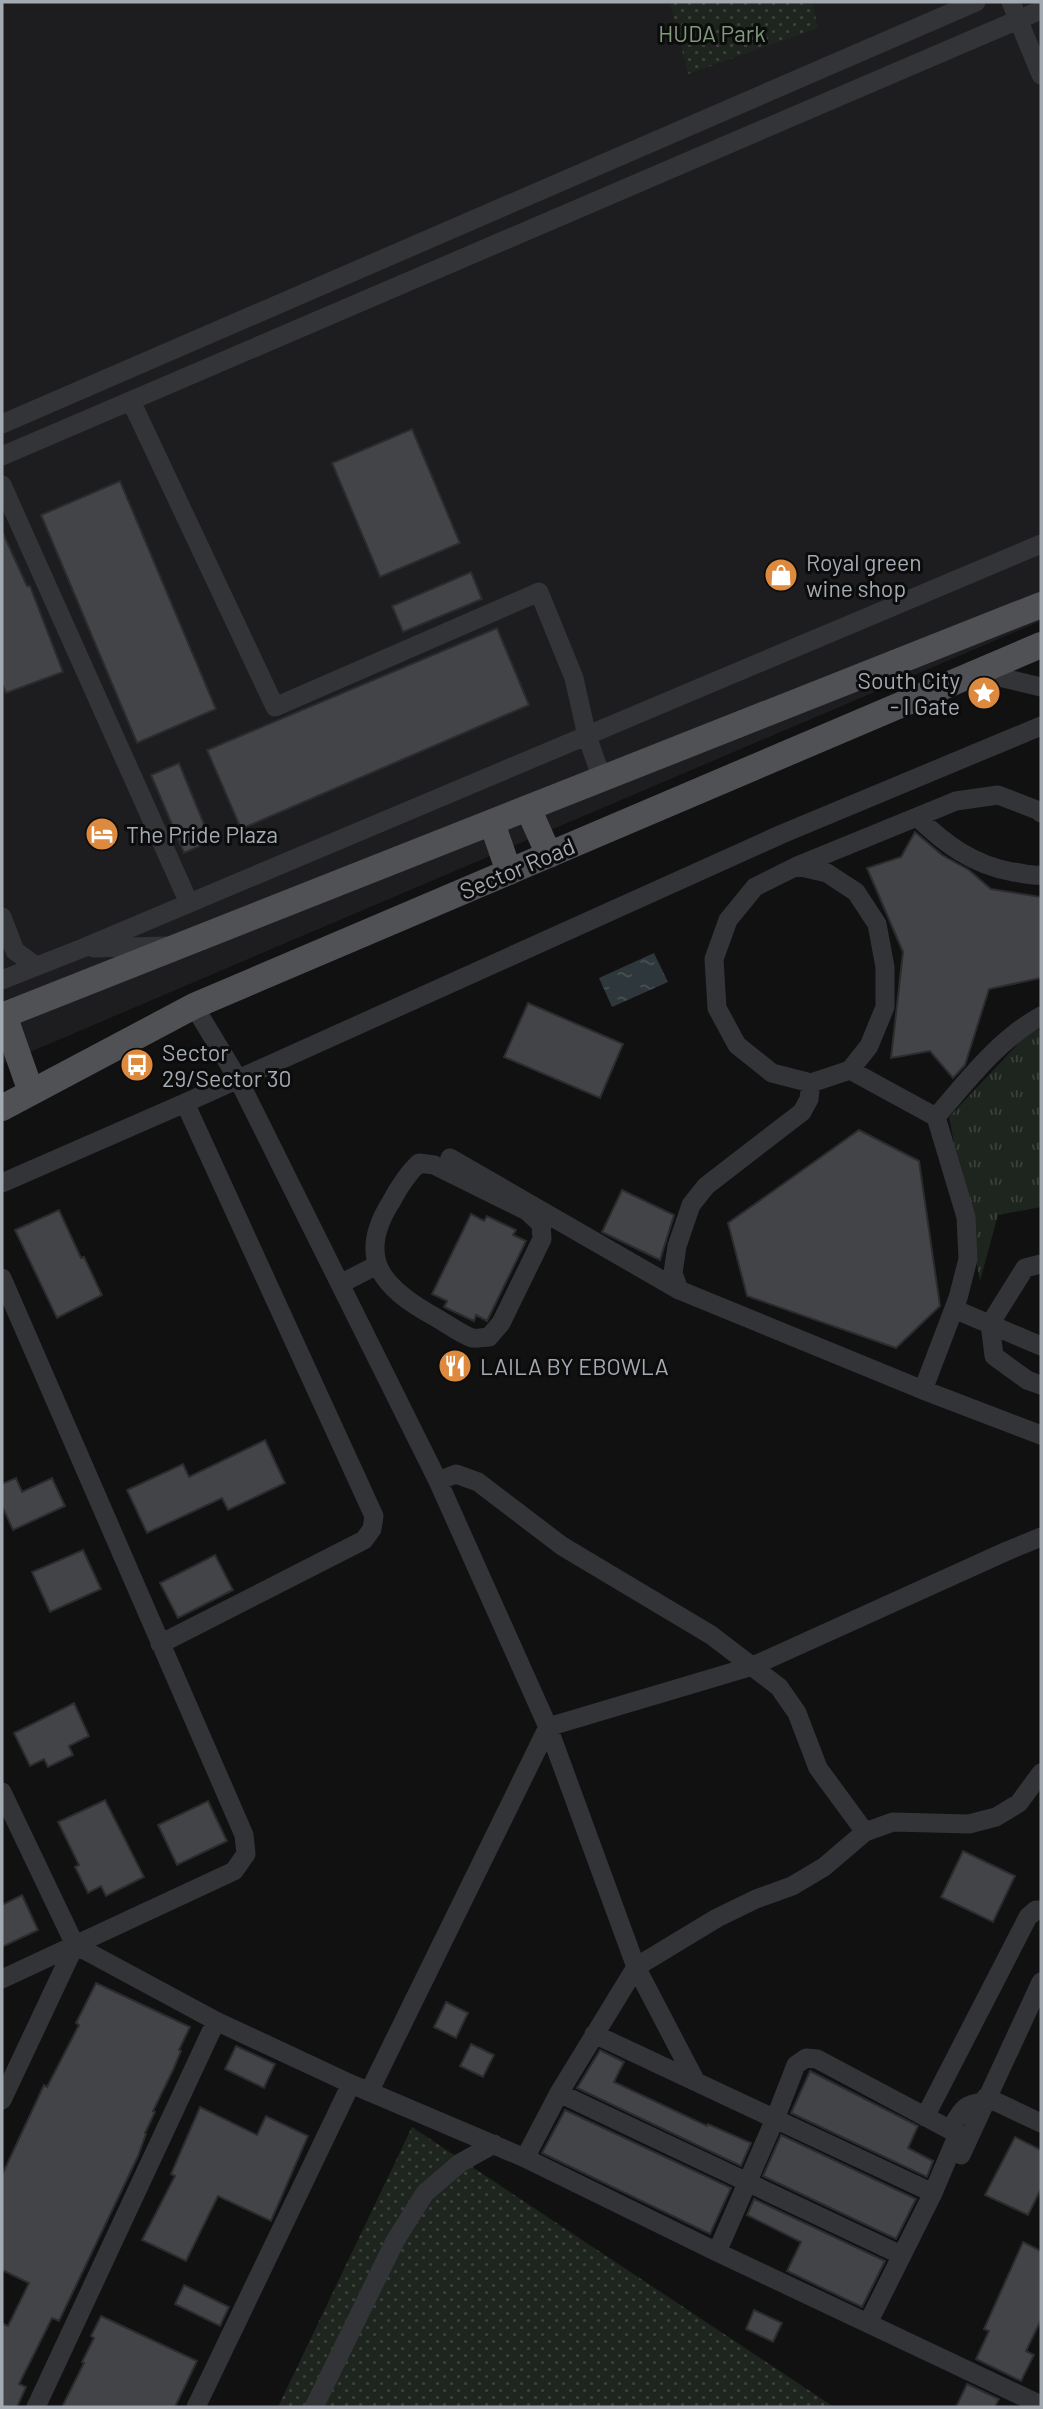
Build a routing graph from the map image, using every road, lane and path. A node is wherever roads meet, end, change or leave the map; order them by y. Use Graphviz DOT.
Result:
graph roads {
  1 [pos="976,2"];
  2 [pos="1041,10"];
  3 [pos="1014,11"];
  4 [pos="1041,75"];
  5 [pos="214,332"];
  6 [pos="224,360"];
  7 [pos="131,401"];
  8 [pos="2,424"];
  9 [pos="2,456"];
  10 [pos="2,485"];
  11 [pos="1041,544"];
  12 [pos="1041,605"];
  13 [pos="1041,645"];
  14 [pos="978,672"];
  15 [pos="1041,687"];
  16 [pos="1041,726"];
  17 [pos="587,736"];
  18 [pos="602,779"];
  19 [pos="528,808"];
  20 [pos="1041,814"];
  21 [pos="917,817"];
  22 [pos="492,822"];
  23 [pos="549,855"];
  24 [pos="797,866"];
  25 [pos="509,872"];
  26 [pos="1041,875"];
  27 [pos="189,904"];
  28 [pos="2,917"];
  29 [pos="181,945"];
  30 [pos="83,948"];
  31 [pos="9,951"];
  32 [pos="36,966"];
  33 [pos="2,980"];
  34 [pos="194,1006"];
  35 [pos="3,1015"];
  36 [pos="1041,1016"];
  37 [pos="850,1070"];
  38 [pos="238,1079"];
  39 [pos="811,1083"];
  40 [pos="32,1092"];
  41 [pos="185,1103"];
  42 [pos="2,1108"];
  43 [pos="936,1117"];
  44 [pos="450,1157"];
  45 [pos="2,1183"];
  46 [pos="1041,1264"];
  47 [pos="377,1265"];
  48 [pos="2,1278"];
  49 [pos="340,1284"];
  50 [pos="679,1290"];
  51 [pos="954,1309"];
  52 [pos="990,1324"];
  53 [pos="1041,1346"];
  54 [pos="1041,1385"];
  55 [pos="923,1390"];
  56 [pos="1041,1435"];
  57 [pos="438,1481"];
  58 [pos="1041,1537"];
  59 [pos="160,1644"];
  60 [pos="754,1666"];
  61 [pos="548,1727"];
  62 [pos="1041,1773"];
  63 [pos="2,1792"];
  64 [pos="865,1832"];
  65 [pos="1041,1910"];
  66 [pos="75,1945"];
  67 [pos="636,1967"];
  68 [pos="2,1979"];
  69 [pos="1041,1982"];
  70 [pos="216,2021"];
  71 [pos="594,2034"];
  72 [pos="696,2082"];
  73 [pos="351,2084"];
  74 [pos="369,2092"];
  75 [pos="559,2093"];
  76 [pos="985,2099"];
  77 [pos="2,2101"];
  78 [pos="925,2117"];
  79 [pos="775,2119"];
  80 [pos="1041,2123"];
  81 [pos="950,2130"];
  82 [pos="494,2144"];
  83 [pos="525,2158"];
  84 [pos="955,2169"];
  85 [pos="748,2182"];
  86 [pos="933,2193"];
  87 [pos="717,2252"];
  88 [pos="901,2255"];
  89 [pos="868,2323"];
  90 [pos="1041,2405"];
  91 [pos="36,2407"];
  92 [pos="196,2407"];
  93 [pos="314,2407"];
  1 -- 5 [label="street"];
  2 -- 3 [label="street"];
  3 -- 4 [label="street"];
  3 -- 6 [label="street"];
  5 -- 6 [label="street"];
  5 -- 8 [label="street"];
  6 -- 7 [label="street"];
  7 -- 9 [label="street"];
  7 -- 17 [label="street"];
  10 -- 27 [label="street"];
  11 -- 17 [label="street"];
  12 -- 18 [label="main road"];
  13 -- 14 [label="main road, Sector Road"];
  14 -- 15 [label="street"];
  14 -- 23 [label="main road, Sector Road"];
  16 -- 38 [label="street"];
  17 -- 18 [label="street"];
  17 -- 27 [label="street"];
  18 -- 19 [label="main road"];
  19 -- 22 [label="main road"];
  19 -- 23 [label="main road"];
  20 -- 21 [label="street"];
  21 -- 24 [label="street"];
  21 -- 26 [label="street"];
  22 -- 25 [label="main road"];
  22 -- 29 [label="main road"];
  23 -- 25 [label="main road, Sector Road"];
  24 -- 37 [label="street"];
  24 -- 39 [label="street"];
  25 -- 34 [label="main road, Sector Road"];
  27 -- 30 [label="street"];
  28 -- 31 [label="street"];
  29 -- 30 [label="street"];
  29 -- 35 [label="main road"];
  30 -- 32 [label="street"];
  31 -- 32 [label="street"];
  32 -- 33 [label="street"];
  34 -- 38 [label="street"];
  34 -- 40 [label="main road, Sector Road"];
  35 -- 40 [label="main road"];
  36 -- 43 [label="street"];
  37 -- 39 [label="street"];
  37 -- 43 [label="street"];
  38 -- 41 [label="street"];
  38 -- 49 [label="street"];
  39 -- 50 [label="street"];
  40 -- 42 [label="main road, Sector Road"];
  41 -- 45 [label="street"];
  41 -- 59 [label="street"];
  43 -- 51 [label="street"];
  44 -- 50 [label="street"];
  46 -- 52 [label="street"];
  47 -- 47 [label="street"];
  47 -- 49 [label="street"];
  48 -- 59 [label="street"];
  49 -- 57 [label="street"];
  50 -- 55 [label="street"];
  51 -- 52 [label="street"];
  51 -- 55 [label="street"];
  52 -- 53 [label="street"];
  52 -- 54 [label="street"];
  55 -- 56 [label="street"];
  57 -- 60 [label="street"];
  57 -- 61 [label="street"];
  58 -- 60 [label="street"];
  59 -- 66 [label="street"];
  60 -- 61 [label="street"];
  60 -- 64 [label="street"];
  61 -- 67 [label="street"];
  61 -- 74 [label="street"];
  62 -- 64 [label="street"];
  63 -- 66 [label="street"];
  64 -- 67 [label="street"];
  65 -- 78 [label="street"];
  66 -- 68 [label="street"];
  66 -- 70 [label="street"];
  66 -- 77 [label="street"];
  67 -- 71 [label="street"];
  67 -- 72 [label="street"];
  69 -- 76 [label="street"];
  70 -- 73 [label="street"];
  70 -- 91 [label="street"];
  71 -- 72 [label="street"];
  71 -- 75 [label="street"];
  72 -- 79 [label="street"];
  73 -- 74 [label="street"];
  73 -- 92 [label="street"];
  74 -- 82 [label="street"];
  75 -- 83 [label="street"];
  75 -- 85 [label="street"];
  76 -- 80 [label="street"];
  76 -- 81 [label="street"];
  76 -- 84 [label="street"];
  78 -- 79 [label="street"];
  78 -- 81 [label="street"];
  79 -- 85 [label="street"];
  79 -- 86 [label="street"];
  81 -- 86 [label="street"];
  82 -- 83 [label="street"];
  82 -- 93 [label="street"];
  83 -- 87 [label="street"];
  85 -- 87 [label="street"];
  85 -- 88 [label="street"];
  86 -- 88 [label="street"];
  87 -- 89 [label="street"];
  88 -- 89 [label="street"];
  89 -- 90 [label="street"];
}
